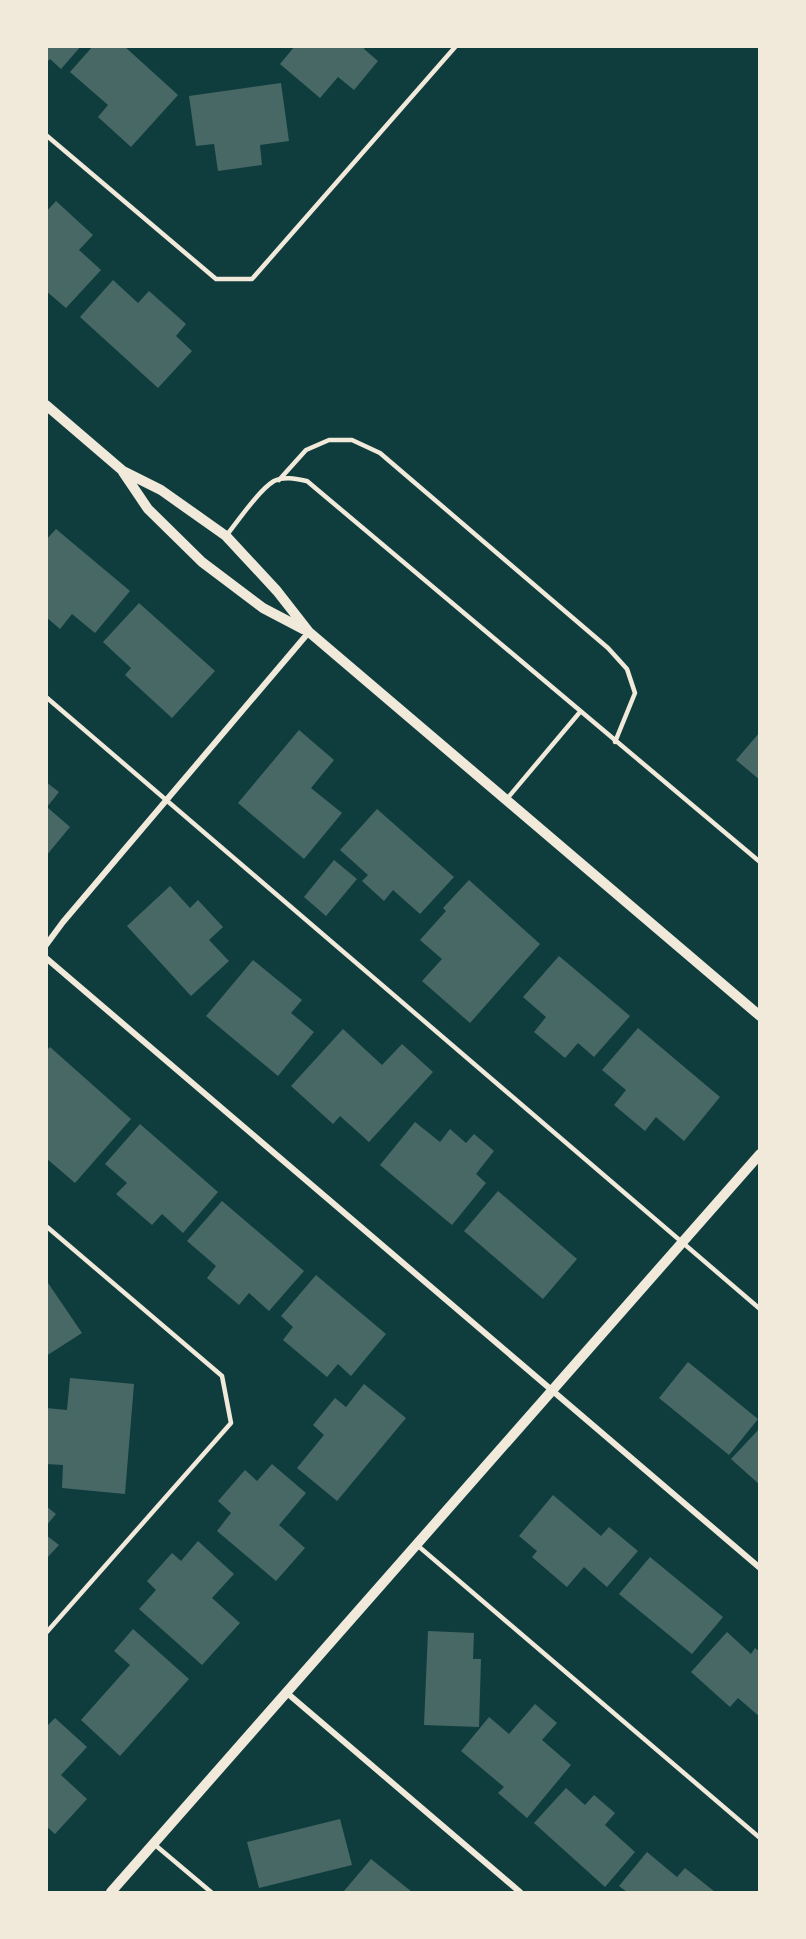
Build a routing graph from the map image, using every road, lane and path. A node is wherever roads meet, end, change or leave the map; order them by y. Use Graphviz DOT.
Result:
graph roads {
  1 [pos="456,46"];
  2 [pos="46,135"];
  3 [pos="46,405"];
  4 [pos="123,471"];
  5 [pos="279,480"];
  6 [pos="226,536"];
  7 [pos="309,632"];
  8 [pos="46,697"];
  9 [pos="580,712"];
  10 [pos="615,742"];
  11 [pos="168,800"];
  12 [pos="506,800"];
  13 [pos="759,862"];
  14 [pos="46,945"];
  15 [pos="46,958"];
  16 [pos="759,1016"];
  17 [pos="759,1154"];
  18 [pos="46,1226"];
  19 [pos="681,1242"];
  20 [pos="759,1309"];
  21 [pos="552,1390"];
  22 [pos="417,1545"];
  23 [pos="759,1568"];
  24 [pos="46,1633"];
  25 [pos="287,1693"];
  26 [pos="759,1838"];
  27 [pos="154,1844"];
  28 [pos="111,1893"];
  29 [pos="211,1893"];
  30 [pos="520,1893"];
  1 -- 2 [label="lane"];
  3 -- 4 [label="street"];
  4 -- 6 [label="street"];
  4 -- 7 [label="street"];
  5 -- 6 [label="lane"];
  5 -- 9 [label="lane"];
  5 -- 10 [label="lane"];
  6 -- 7 [label="street"];
  7 -- 11 [label="street"];
  7 -- 12 [label="street"];
  8 -- 11 [label="lane"];
  9 -- 10 [label="lane"];
  9 -- 12 [label="lane"];
  10 -- 13 [label="lane"];
  11 -- 14 [label="street"];
  11 -- 19 [label="lane"];
  12 -- 16 [label="street"];
  15 -- 21 [label="street"];
  17 -- 19 [label="street"];
  18 -- 24 [label="lane"];
  19 -- 20 [label="lane"];
  19 -- 21 [label="street"];
  21 -- 22 [label="street"];
  21 -- 23 [label="street"];
  22 -- 25 [label="street"];
  22 -- 26 [label="lane"];
  25 -- 27 [label="street"];
  25 -- 30 [label="street"];
  27 -- 28 [label="street"];
  27 -- 29 [label="lane"];
}
